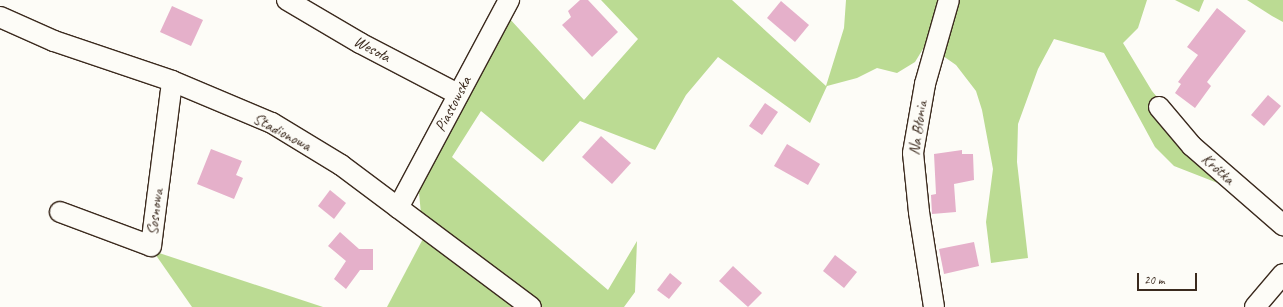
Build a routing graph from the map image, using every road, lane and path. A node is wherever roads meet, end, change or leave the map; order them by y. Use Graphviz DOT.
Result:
graph roads {
  1 [pos="287,0"];
  2 [pos="509,0"];
  3 [pos="949,0"];
  4 [pos="0,17"];
  5 [pos="172,81"];
  6 [pos="458,94"];
  7 [pos="1159,107"];
  8 [pos="398,208"];
  9 [pos="60,212"];
  10 [pos="1283,224"];
  11 [pos="1283,274"];
  12 [pos="531,307"];
  13 [pos="934,307"];
  14 [pos="1255,307"];
  1 -- 6 [label="street, Wesoła"];
  2 -- 6 [label="street, Piastowska"];
  3 -- 13 [label="street, Na Błonia"];
  4 -- 5 [label="street, Stadionowa"];
  5 -- 8 [label="street, Stadionowa"];
  5 -- 9 [label="street, Sosnowa"];
  6 -- 8 [label="street, Piastowska"];
  7 -- 10 [label="street, Krótka"];
  8 -- 12 [label="street, Stadionowa"];
  11 -- 14 [label="street"];
}
